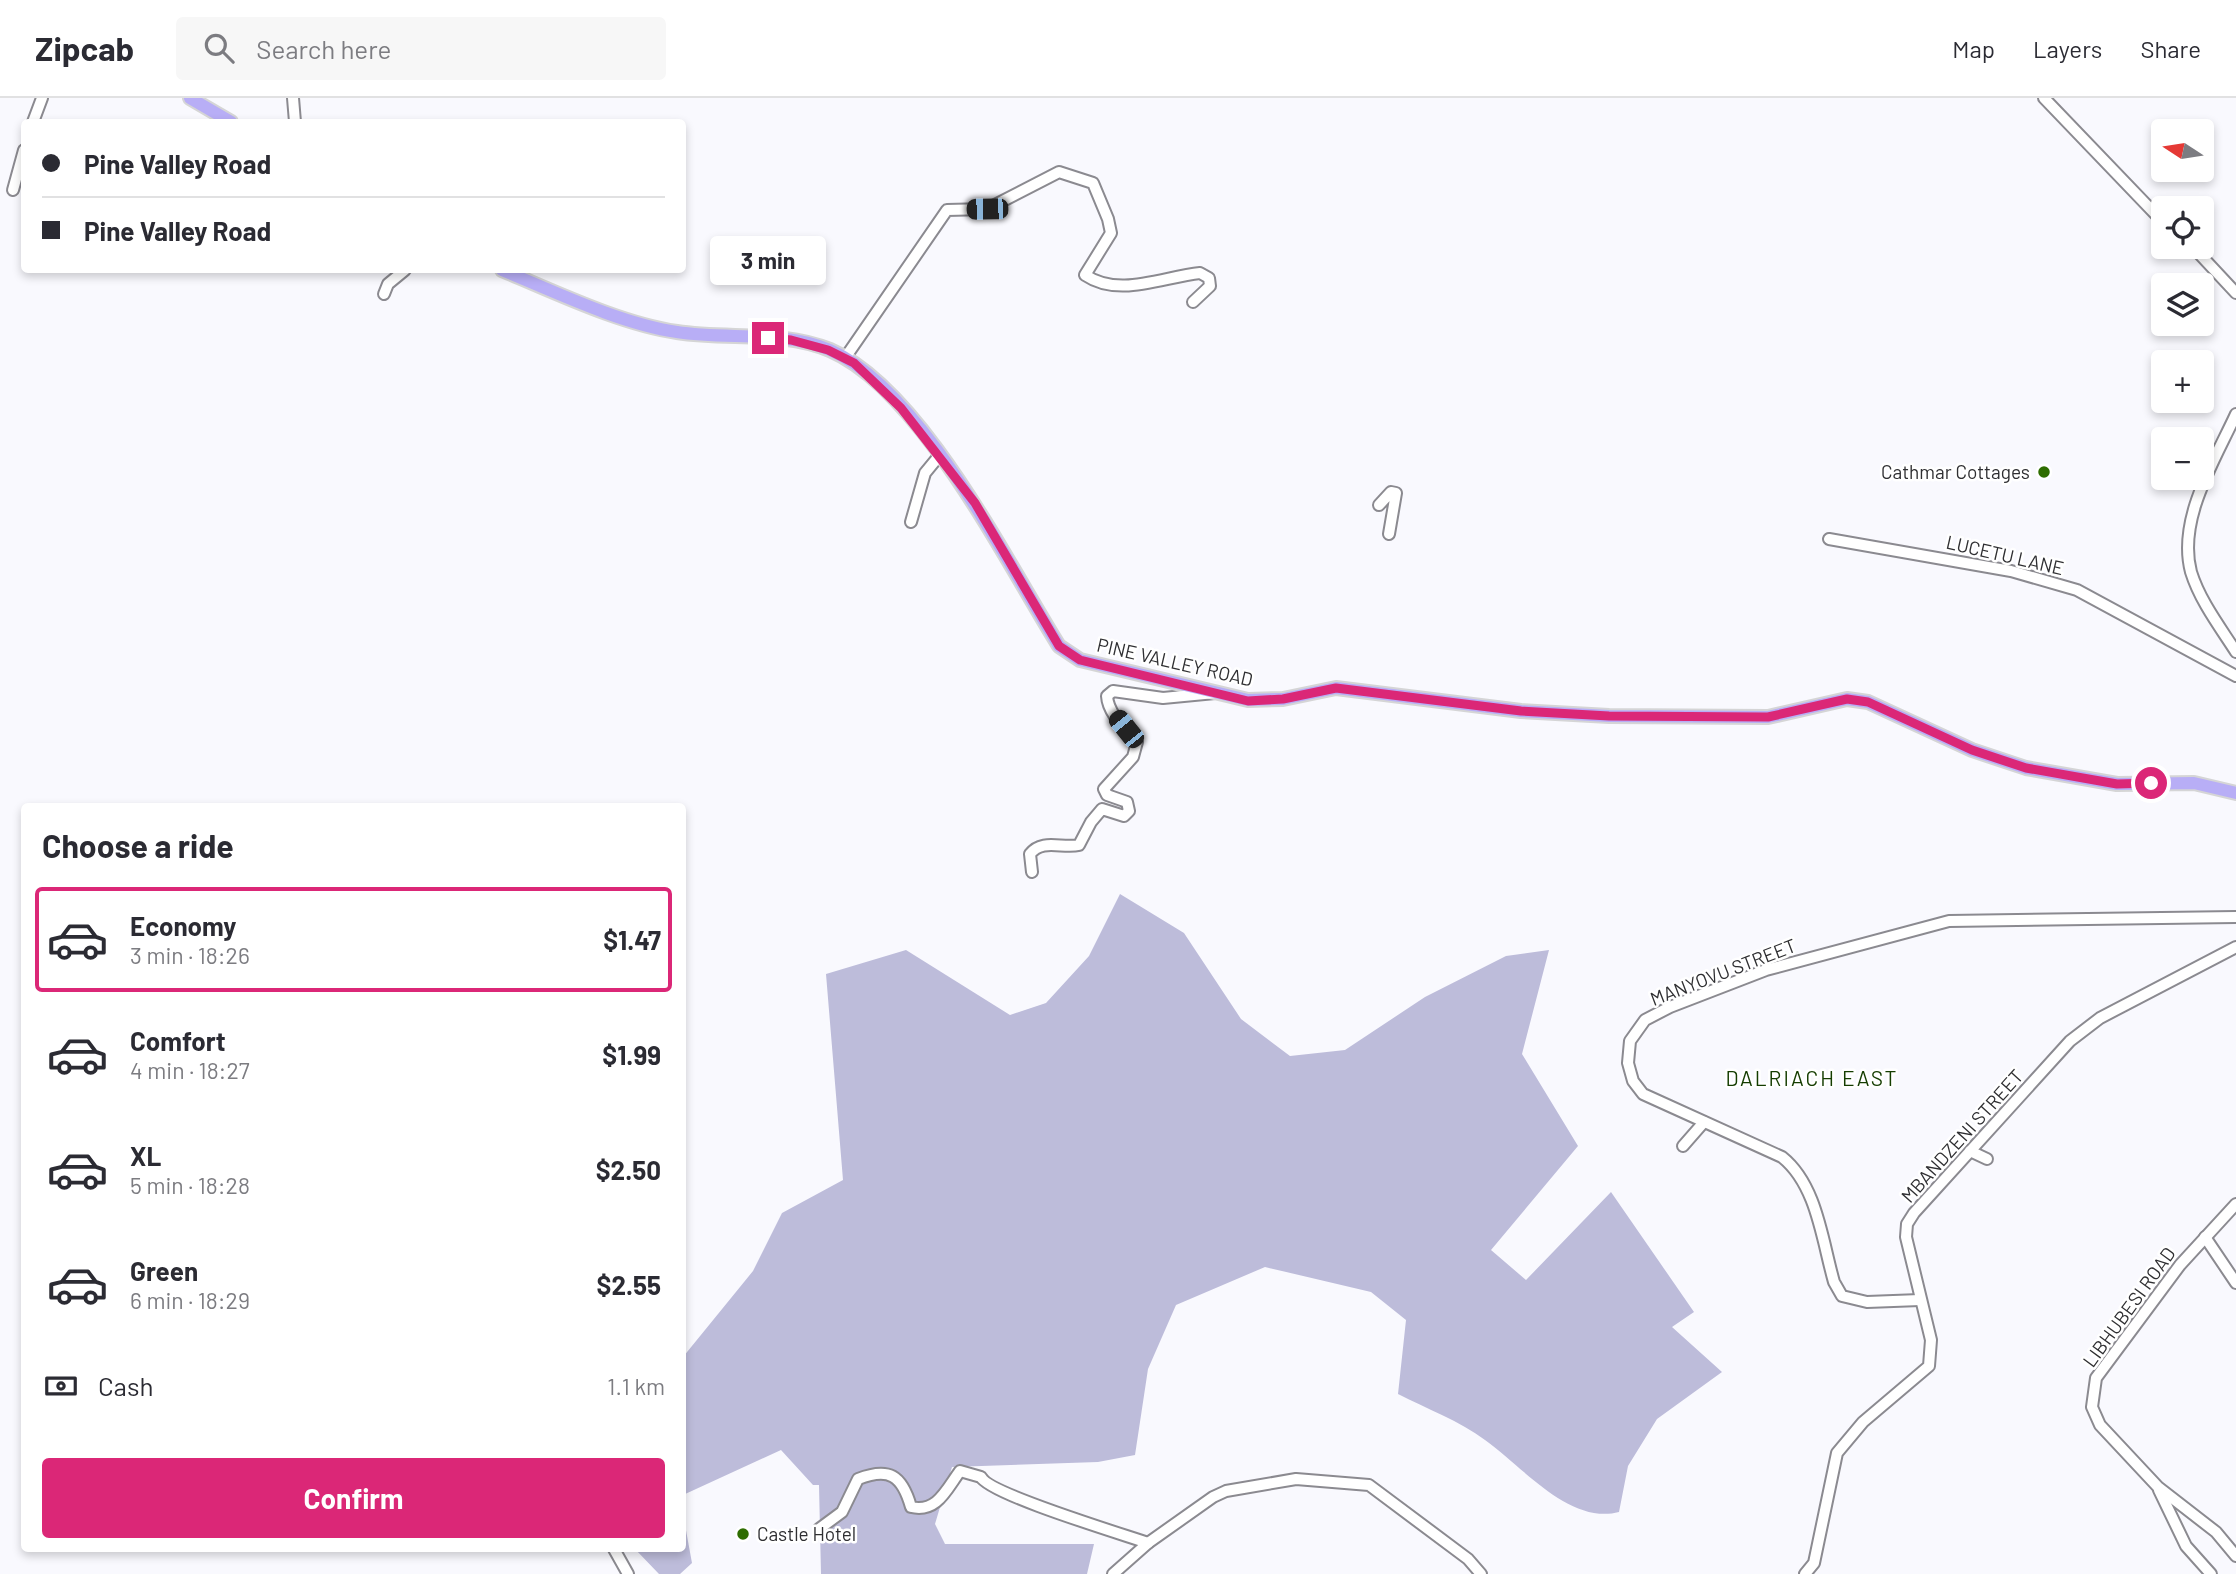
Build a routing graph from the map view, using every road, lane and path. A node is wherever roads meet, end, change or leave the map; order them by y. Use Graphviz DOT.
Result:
graph roads {
  1 [pos="42,98"];
  2 [pos="190,98"];
  3 [pos="293,98"];
  4 [pos="2044,98"];
  5 [pos="34,119"];
  6 [pos="226,119"];
  7 [pos="295,119"];
  8 [pos="21,161"];
  9 [pos="13,190"];
  10 [pos="2151,209"];
  11 [pos="2204,259"];
  12 [pos="401,273"];
  13 [pos="510,273"];
  14 [pos="2236,293"];
  15 [pos="384,294"];
  16 [pos="1193,302"];
  17 [pos="845,358"];
  18 [pos="2236,414"];
  19 [pos="939,456"];
  20 [pos="1379,505"];
  21 [pos="911,522"];
  22 [pos="1389,534"];
  23 [pos="1829,539"];
  24 [pos="2236,652"];
  25 [pos="2236,676"];
  26 [pos="1215,693"];
  27 [pos="2236,793"];
  28 [pos="1032,872"];
  29 [pos="2236,917"];
  30 [pos="2236,947"];
  31 [pos="1704,1122"];
  32 [pos="1683,1146"];
  33 [pos="1970,1151"];
  34 [pos="1987,1158"];
  35 [pos="2236,1204"];
  36 [pos="2205,1237"];
  37 [pos="2236,1283"];
  38 [pos="1920,1300"];
  39 [pos="2158,1487"];
  40 [pos="820,1529"];
  41 [pos="1148,1543"];
  42 [pos="616,1552"];
  43 [pos="2236,1556"];
  44 [pos="1816,1569"];
  45 [pos="628,1574"];
  46 [pos="1112,1574"];
  47 [pos="1481,1574"];
  48 [pos="1805,1574"];
  49 [pos="2211,1574"];
  1 -- 5 [label="street"];
  2 -- 6 [label="main road"];
  3 -- 7 [label="street"];
  4 -- 10 [label="street"];
  8 -- 9 [label="street"];
  11 -- 14 [label="street"];
  12 -- 15 [label="street"];
  13 -- 17 [label="main road, PINE VALLEY ROAD"];
  16 -- 17 [label="street"];
  17 -- 19 [label="main road, PINE VALLEY ROAD"];
  18 -- 24 [label="street"];
  19 -- 21 [label="street"];
  19 -- 26 [label="main road, PINE VALLEY ROAD"];
  20 -- 22 [label="street"];
  23 -- 25 [label="street, LUCETU LANE"];
  26 -- 27 [label="main road, PINE VALLEY ROAD"];
  26 -- 28 [label="street"];
  29 -- 31 [label="street, MANYOVU STREET"];
  30 -- 33 [label="street, MBANDZENI STREET"];
  31 -- 32 [label="street"];
  31 -- 38 [label="street, MANYOVU STREET"];
  33 -- 34 [label="street"];
  33 -- 38 [label="street, MBANDZENI STREET"];
  35 -- 36 [label="street, LIBHUBESI ROAD"];
  36 -- 37 [label="street"];
  36 -- 39 [label="street, LIBHUBESI ROAD"];
  38 -- 44 [label="street, MBANDZENI STREET"];
  39 -- 43 [label="street, LIBHUBESI ROAD"];
  39 -- 49 [label="street"];
  40 -- 41 [label="street"];
  41 -- 46 [label="street"];
  41 -- 47 [label="street"];
  42 -- 45 [label="street"];
  44 -- 48 [label="street, MBANDZENI STREET"];
}
